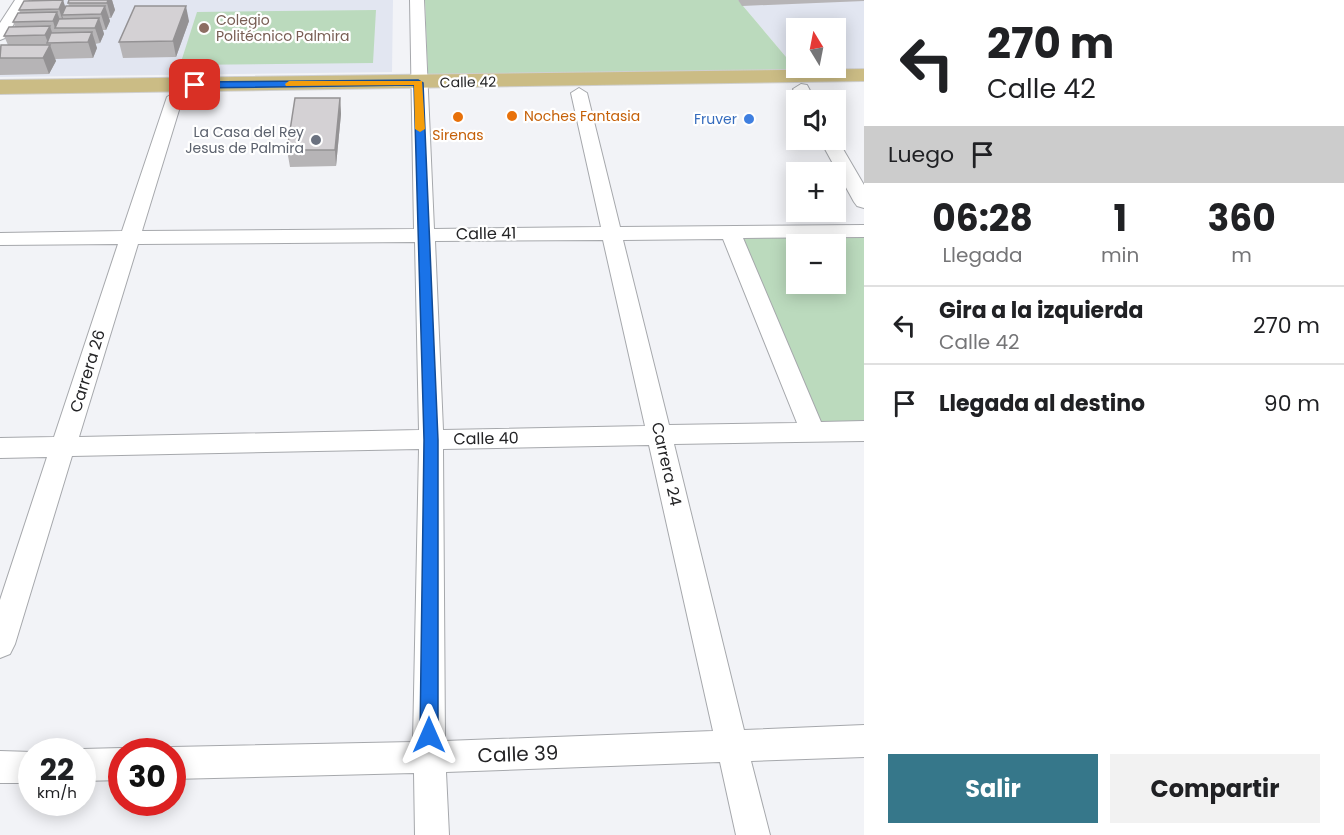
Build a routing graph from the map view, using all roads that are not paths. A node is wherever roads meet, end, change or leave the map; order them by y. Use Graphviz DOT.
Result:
graph roads {
  1 [pos="22,0"];
  2 [pos="417,0"];
  3 [pos="0,35"];
  4 [pos="864,75"];
  5 [pos="0,87"];
  6 [pos="864,87"];
  7 [pos="419,89"];
  8 [pos="842,90"];
  9 [pos="579,93"];
  10 [pos="786,95"];
  11 [pos="175,97"];
  12 [pos="0,99"];
  13 [pos="835,150"];
  14 [pos="864,202"];
  15 [pos="730,231"];
  16 [pos="864,231"];
  17 [pos="613,232"];
  18 [pos="423,234"];
  19 [pos="128,237"];
  20 [pos="0,239"];
  21 [pos="864,431"];
  22 [pos="813,432"];
  23 [pos="661,435"];
  24 [pos="431,440"];
  25 [pos="64,445"];
  26 [pos="0,448"];
  27 [pos="0,644"];
  28 [pos="864,741"];
  29 [pos="733,746"];
  30 [pos="429,757"];
  31 [pos="186,763"];
  32 [pos="18,766"];
  33 [pos="0,767"];
  34 [pos="432,835"];
  35 [pos="753,835"];
  1 -- 3 [label="street"];
  2 -- 7 [label="street"];
  4 -- 7 [label="main road, Calle 42"];
  5 -- 7 [label="main road, Calle 42"];
  6 -- 8 [label="main road, Calle 42"];
  7 -- 9 [label="main road, Calle 42"];
  7 -- 11 [label="main road, Calle 42"];
  7 -- 18 [label="street"];
  9 -- 10 [label="main road, Calle 42"];
  9 -- 17 [label="street, Carrera 24"];
  11 -- 12 [label="main road, Calle 42"];
  11 -- 19 [label="street, Carrera 26"];
  13 -- 14 [label="street"];
  15 -- 16 [label="street, Calle 41"];
  15 -- 17 [label="street, Calle 41"];
  15 -- 22 [label="street"];
  17 -- 18 [label="street, Calle 41"];
  17 -- 23 [label="street, Carrera 24"];
  18 -- 19 [label="street, Calle 41"];
  18 -- 24 [label="street"];
  19 -- 20 [label="street, Calle 41"];
  19 -- 25 [label="street, Carrera 26"];
  21 -- 22 [label="street, Calle 40"];
  22 -- 23 [label="street, Calle 40"];
  23 -- 24 [label="street, Calle 40"];
  23 -- 29 [label="street, Carrera 24"];
  24 -- 25 [label="street, Calle 40"];
  24 -- 30 [label="street"];
  25 -- 26 [label="street, Calle 40"];
  25 -- 27 [label="street, Carrera 26"];
  28 -- 29 [label="street, Calle 39"];
  29 -- 30 [label="street, Calle 39"];
  29 -- 35 [label="street, Carrera 24"];
  30 -- 31 [label="street, Calle 39"];
  30 -- 34 [label="street"];
  32 -- 33 [label="street"];
}
